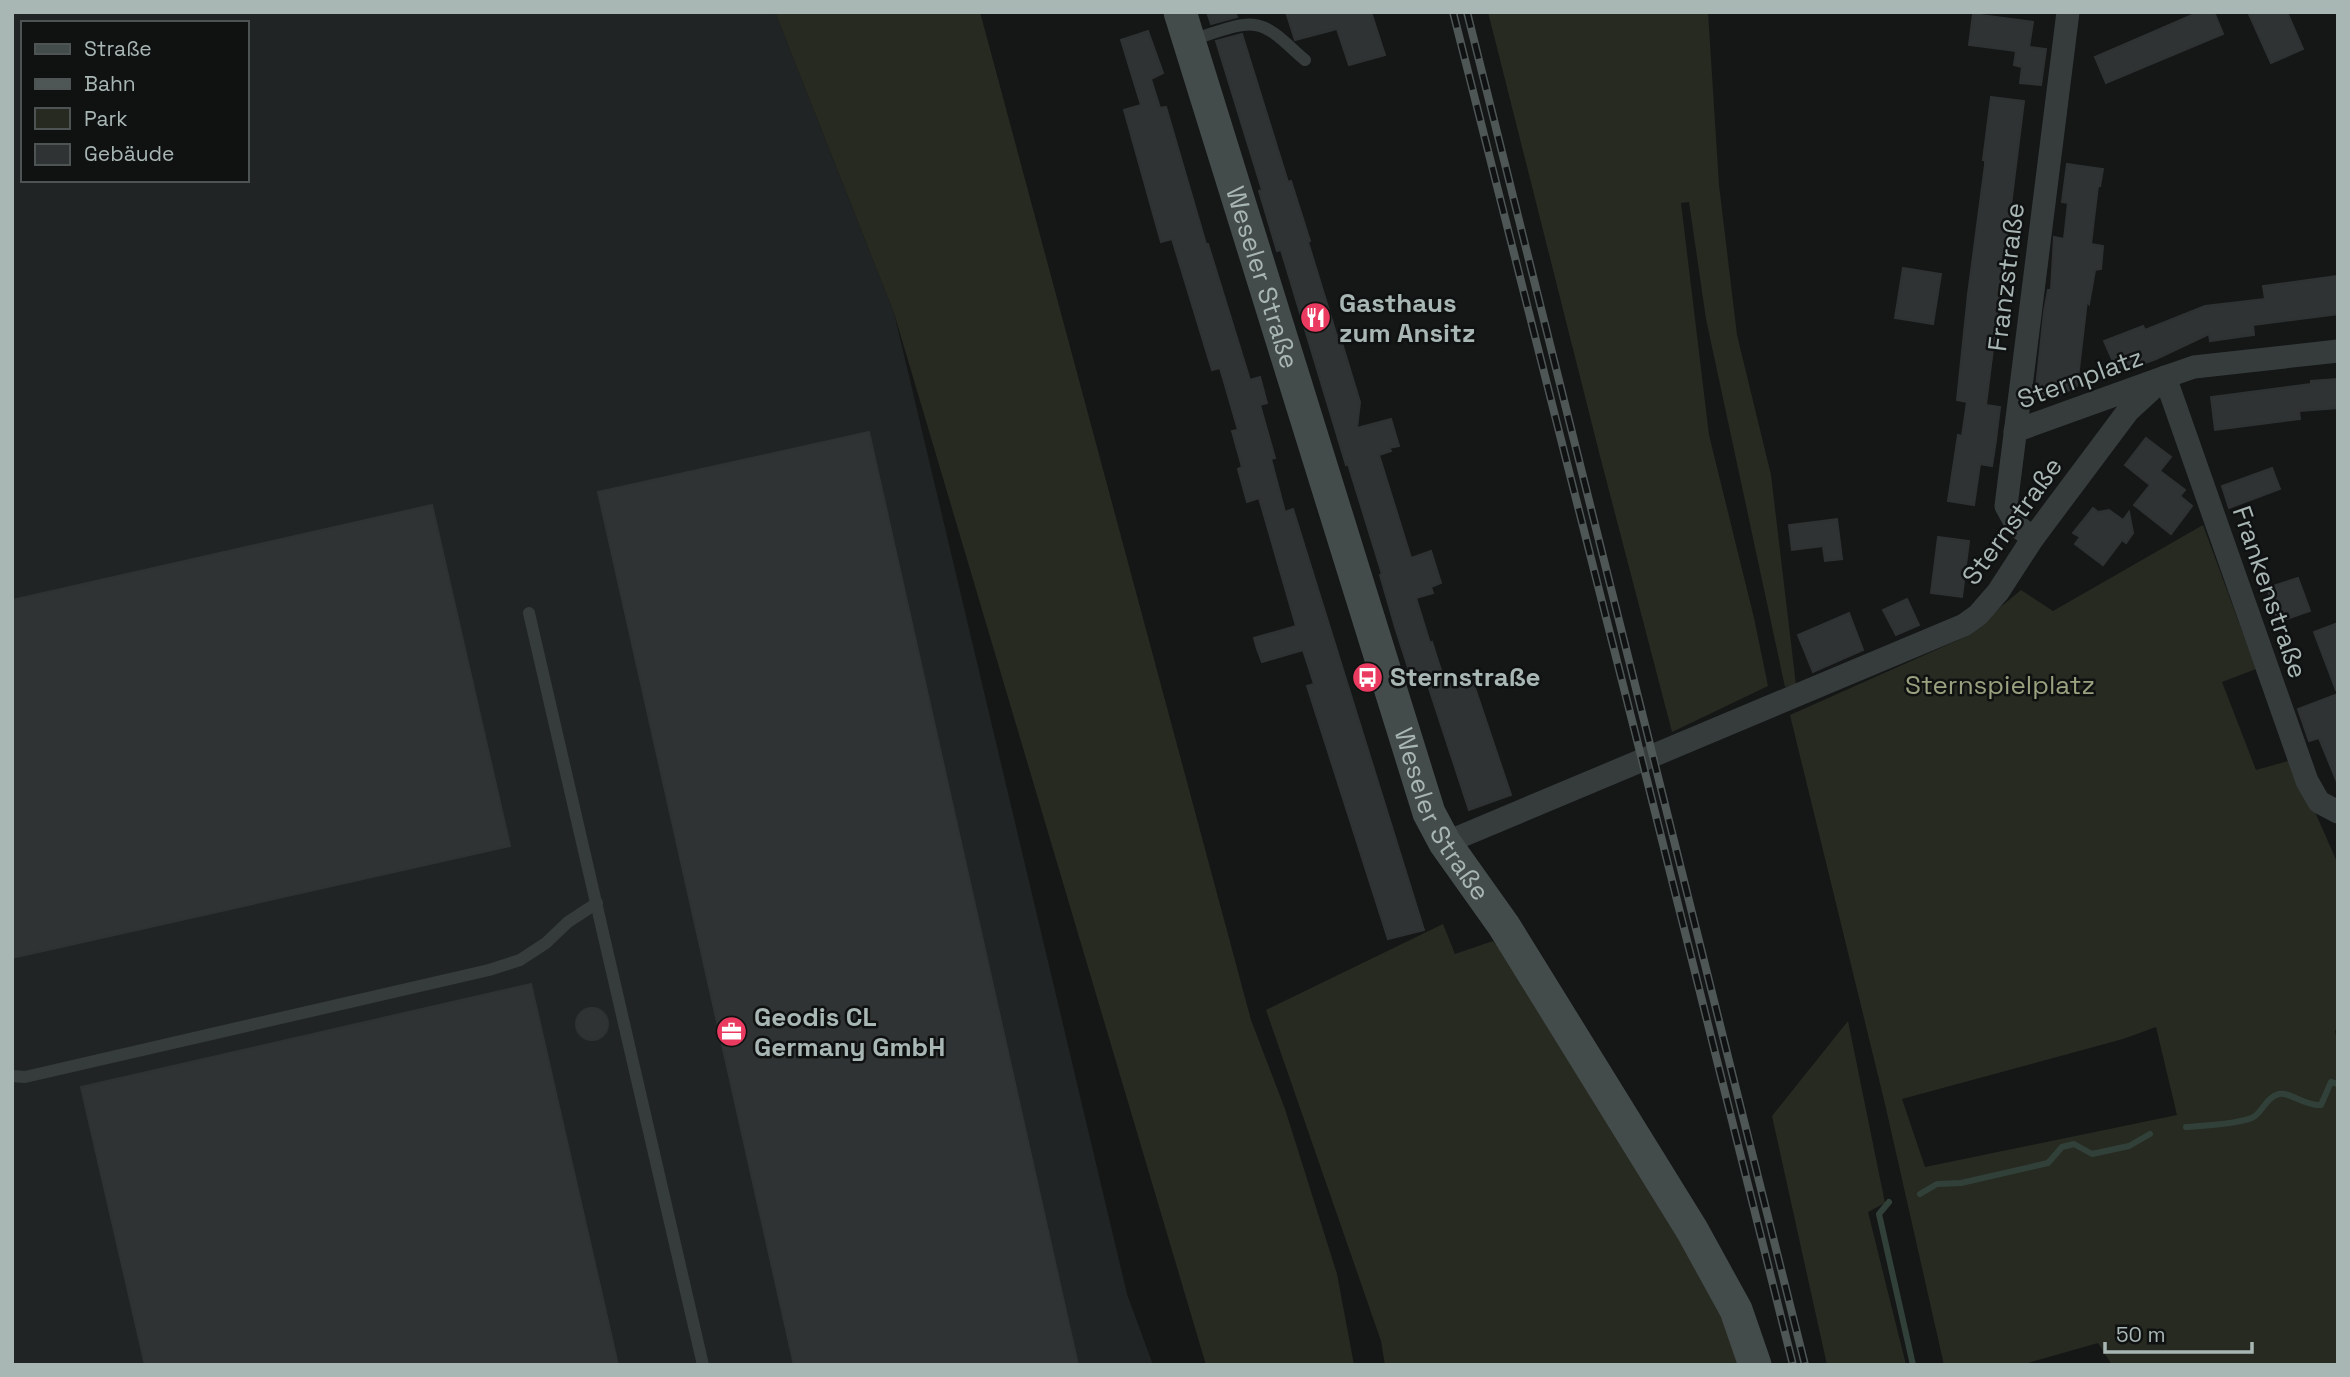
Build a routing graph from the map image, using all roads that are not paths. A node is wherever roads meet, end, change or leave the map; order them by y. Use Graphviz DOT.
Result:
graph roads {
  1 [pos="2068,12"];
  2 [pos="1184,27"];
  3 [pos="1305,60"];
  4 [pos="2338,351"];
  5 [pos="2165,377"];
  6 [pos="2015,431"];
  7 [pos="2033,538"];
  8 [pos="528,612"];
  9 [pos="2338,812"];
  10 [pos="1445,843"];
  11 [pos="597,903"];
  12 [pos="12,1076"];
  13 [pos="703,1365"];
  14 [pos="1755,1365"];
  1 -- 6 [label="street, Franzstraße"];
  2 -- 3 [label="lane"];
  2 -- 10 [label="main road, Weseler Straße"];
  4 -- 5 [label="street, Sternstraße"];
  5 -- 6 [label="street, Sternplatz"];
  5 -- 7 [label="street, Sternstraße"];
  5 -- 9 [label="street, Frankenstraße"];
  6 -- 7 [label="street, Franzstraße"];
  7 -- 10 [label="street, Sternstraße"];
  8 -- 11 [label="lane"];
  10 -- 14 [label="main road, Weseler Straße"];
  11 -- 12 [label="lane"];
  11 -- 13 [label="lane"];
}
